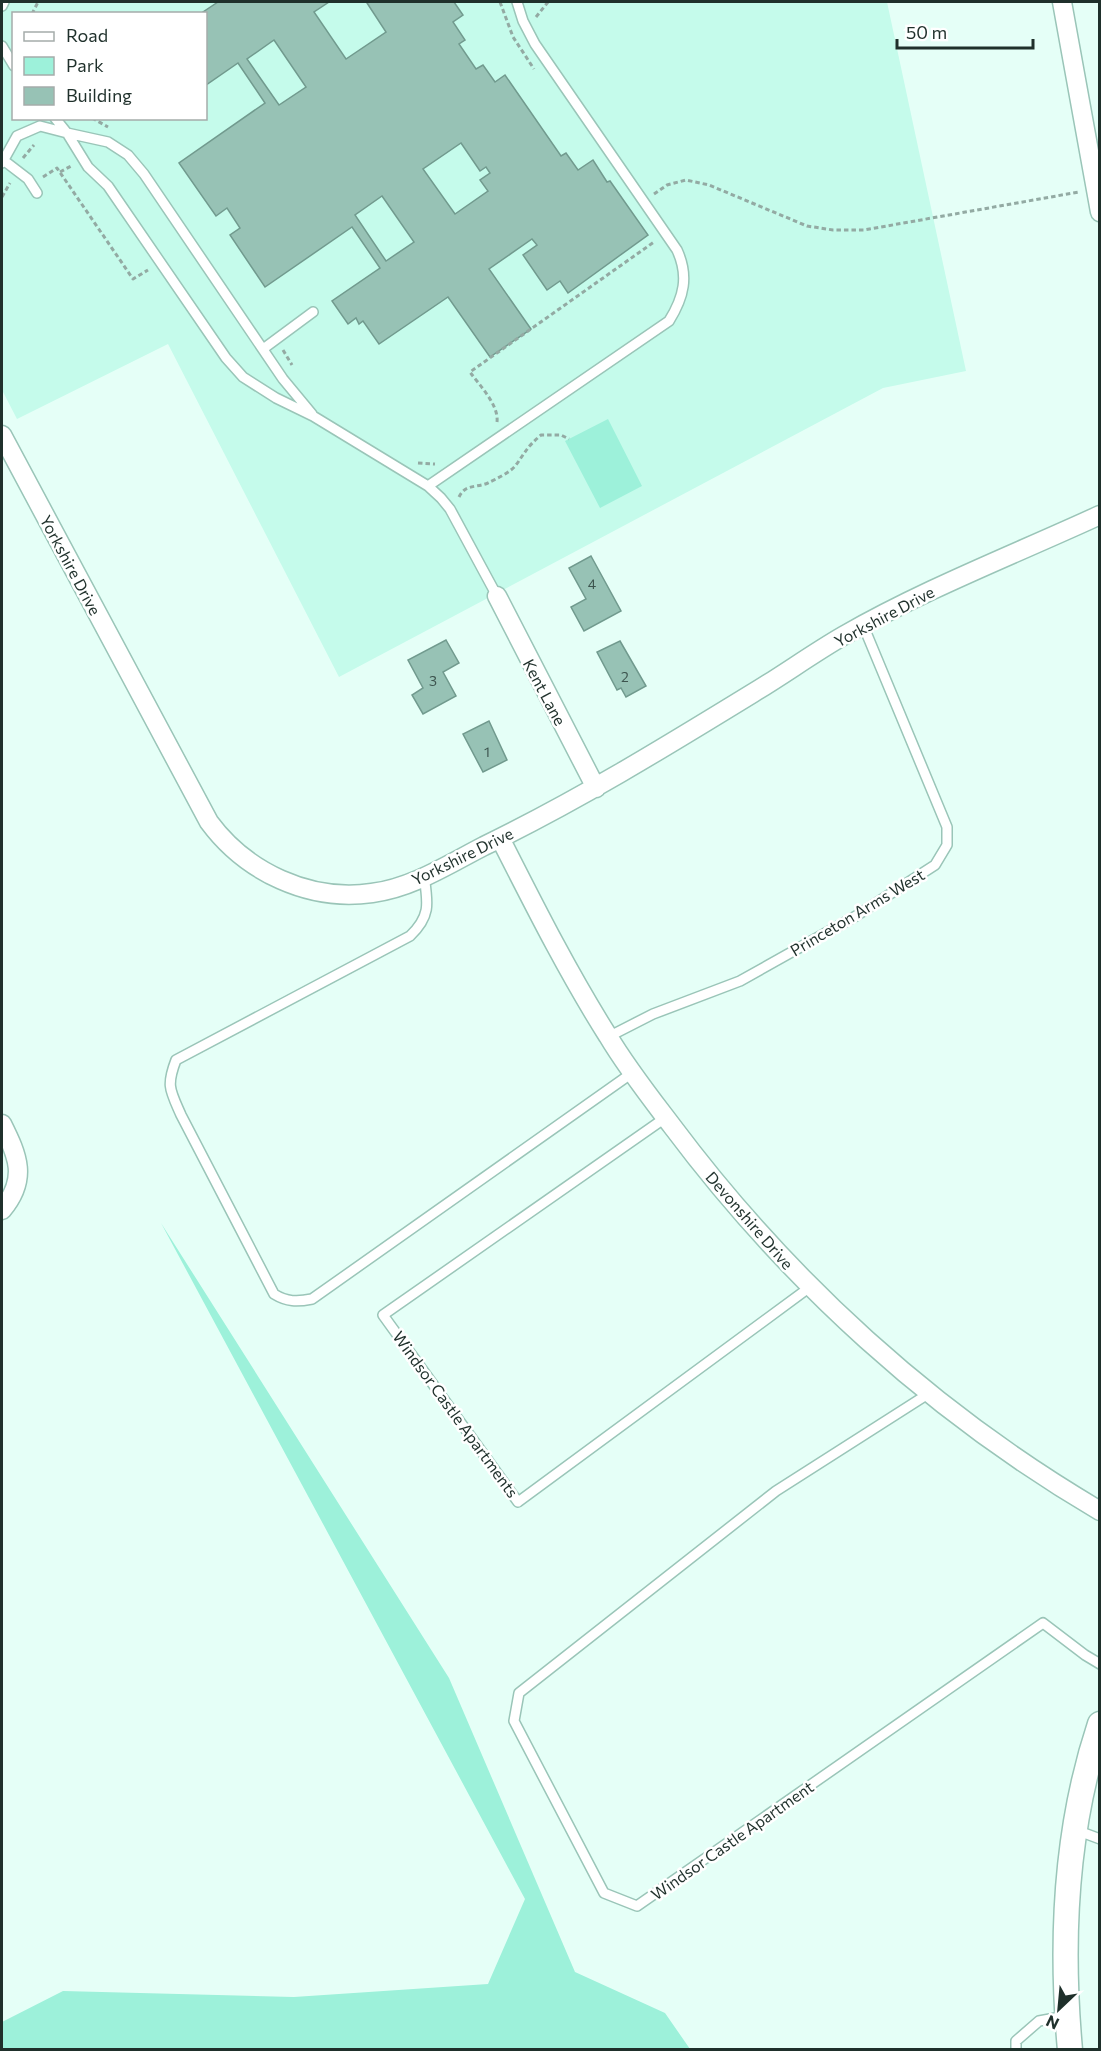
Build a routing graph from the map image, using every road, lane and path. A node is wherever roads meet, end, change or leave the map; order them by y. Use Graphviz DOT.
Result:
graph roads {
  1 [pos="4,2"];
  2 [pos="500,2"];
  3 [pos="517,2"];
  4 [pos="548,2"];
  5 [pos="1062,2"];
  6 [pos="2,6"];
  7 [pos="535,18"];
  8 [pos="2,46"];
  9 [pos="12,63"];
  10 [pos="539,77"];
  11 [pos="57,120"];
  12 [pos="67,133"];
  13 [pos="38,141"];
  14 [pos="67,157"];
  15 [pos="22,160"];
  16 [pos="2,161"];
  17 [pos="60,173"];
  18 [pos="42,177"];
  19 [pos="10,183"];
  20 [pos="1095,190"];
  21 [pos="37,193"];
  22 [pos="654,194"];
  23 [pos="2,197"];
  24 [pos="1100,212"];
  25 [pos="649,234"];
  26 [pos="148,270"];
  27 [pos="313,312"];
  28 [pos="282,348"];
  29 [pos="263,349"];
  30 [pos="296,372"];
  31 [pos="313,416"];
  32 [pos="494,427"];
  33 [pos="2,435"];
  34 [pos="569,439"];
  35 [pos="414,462"];
  36 [pos="435,464"];
  37 [pos="428,486"];
  38 [pos="459,497"];
  39 [pos="1100,515"];
  40 [pos="497,596"];
  41 [pos="863,625"];
  42 [pos="596,788"];
  43 [pos="500,838"];
  44 [pos="424,876"];
  45 [pos="608,1037"];
  46 [pos="632,1073"];
  47 [pos="665,1118"];
  48 [pos="2,1124"];
  49 [pos="2,1210"];
  50 [pos="810,1287"];
  51 [pos="928,1394"];
  52 [pos="1100,1511"];
  53 [pos="1100,1664"];
  54 [pos="1100,1724"];
  55 [pos="1074,1830"];
  56 [pos="1100,1839"];
  57 [pos="1067,2016"];
  58 [pos="1016,2049"];
  59 [pos="1070,2049"];
  1 -- 6 [label="lane"];
  2 -- 10 [label="path"];
  3 -- 37 [label="lane"];
  4 -- 7 [label="path"];
  5 -- 20 [label="street"];
  8 -- 9 [label="lane"];
  11 -- 12 [label="lane"];
  12 -- 16 [label="lane"];
  12 -- 29 [label="lane"];
  12 -- 31 [label="lane"];
  13 -- 15 [label="path"];
  14 -- 17 [label="path"];
  16 -- 21 [label="lane"];
  17 -- 18 [label="path"];
  17 -- 26 [label="path"];
  19 -- 23 [label="path"];
  20 -- 22 [label="path"];
  20 -- 24 [label="street"];
  25 -- 32 [label="path"];
  27 -- 29 [label="lane"];
  28 -- 30 [label="path"];
  29 -- 31 [label="lane"];
  31 -- 37 [label="lane"];
  33 -- 44 [label="street, Yorkshire Drive"];
  34 -- 38 [label="path"];
  35 -- 36 [label="path"];
  37 -- 40 [label="lane"];
  39 -- 41 [label="street, Yorkshire Drive"];
  40 -- 42 [label="street, Kent Lane"];
  41 -- 42 [label="street, Yorkshire Drive"];
  41 -- 45 [label="lane, Princeton Arms West"];
  42 -- 43 [label="street, Yorkshire Drive"];
  43 -- 44 [label="street, Yorkshire Drive"];
  43 -- 45 [label="street, Devonshire Drive"];
  44 -- 46 [label="lane"];
  45 -- 46 [label="street, Devonshire Drive"];
  46 -- 47 [label="street, Devonshire Drive"];
  47 -- 50 [label="street, Devonshire Drive"];
  47 -- 50 [label="lane, Windsor Castle Apartments"];
  48 -- 49 [label="street"];
  50 -- 51 [label="street, Devonshire Drive"];
  51 -- 52 [label="street, Devonshire Drive"];
  51 -- 53 [label="lane, Windsor Castle Apartment"];
  54 -- 55 [label="street"];
  55 -- 56 [label="lane"];
  55 -- 57 [label="street"];
  57 -- 58 [label="lane"];
  57 -- 59 [label="street"];
}
